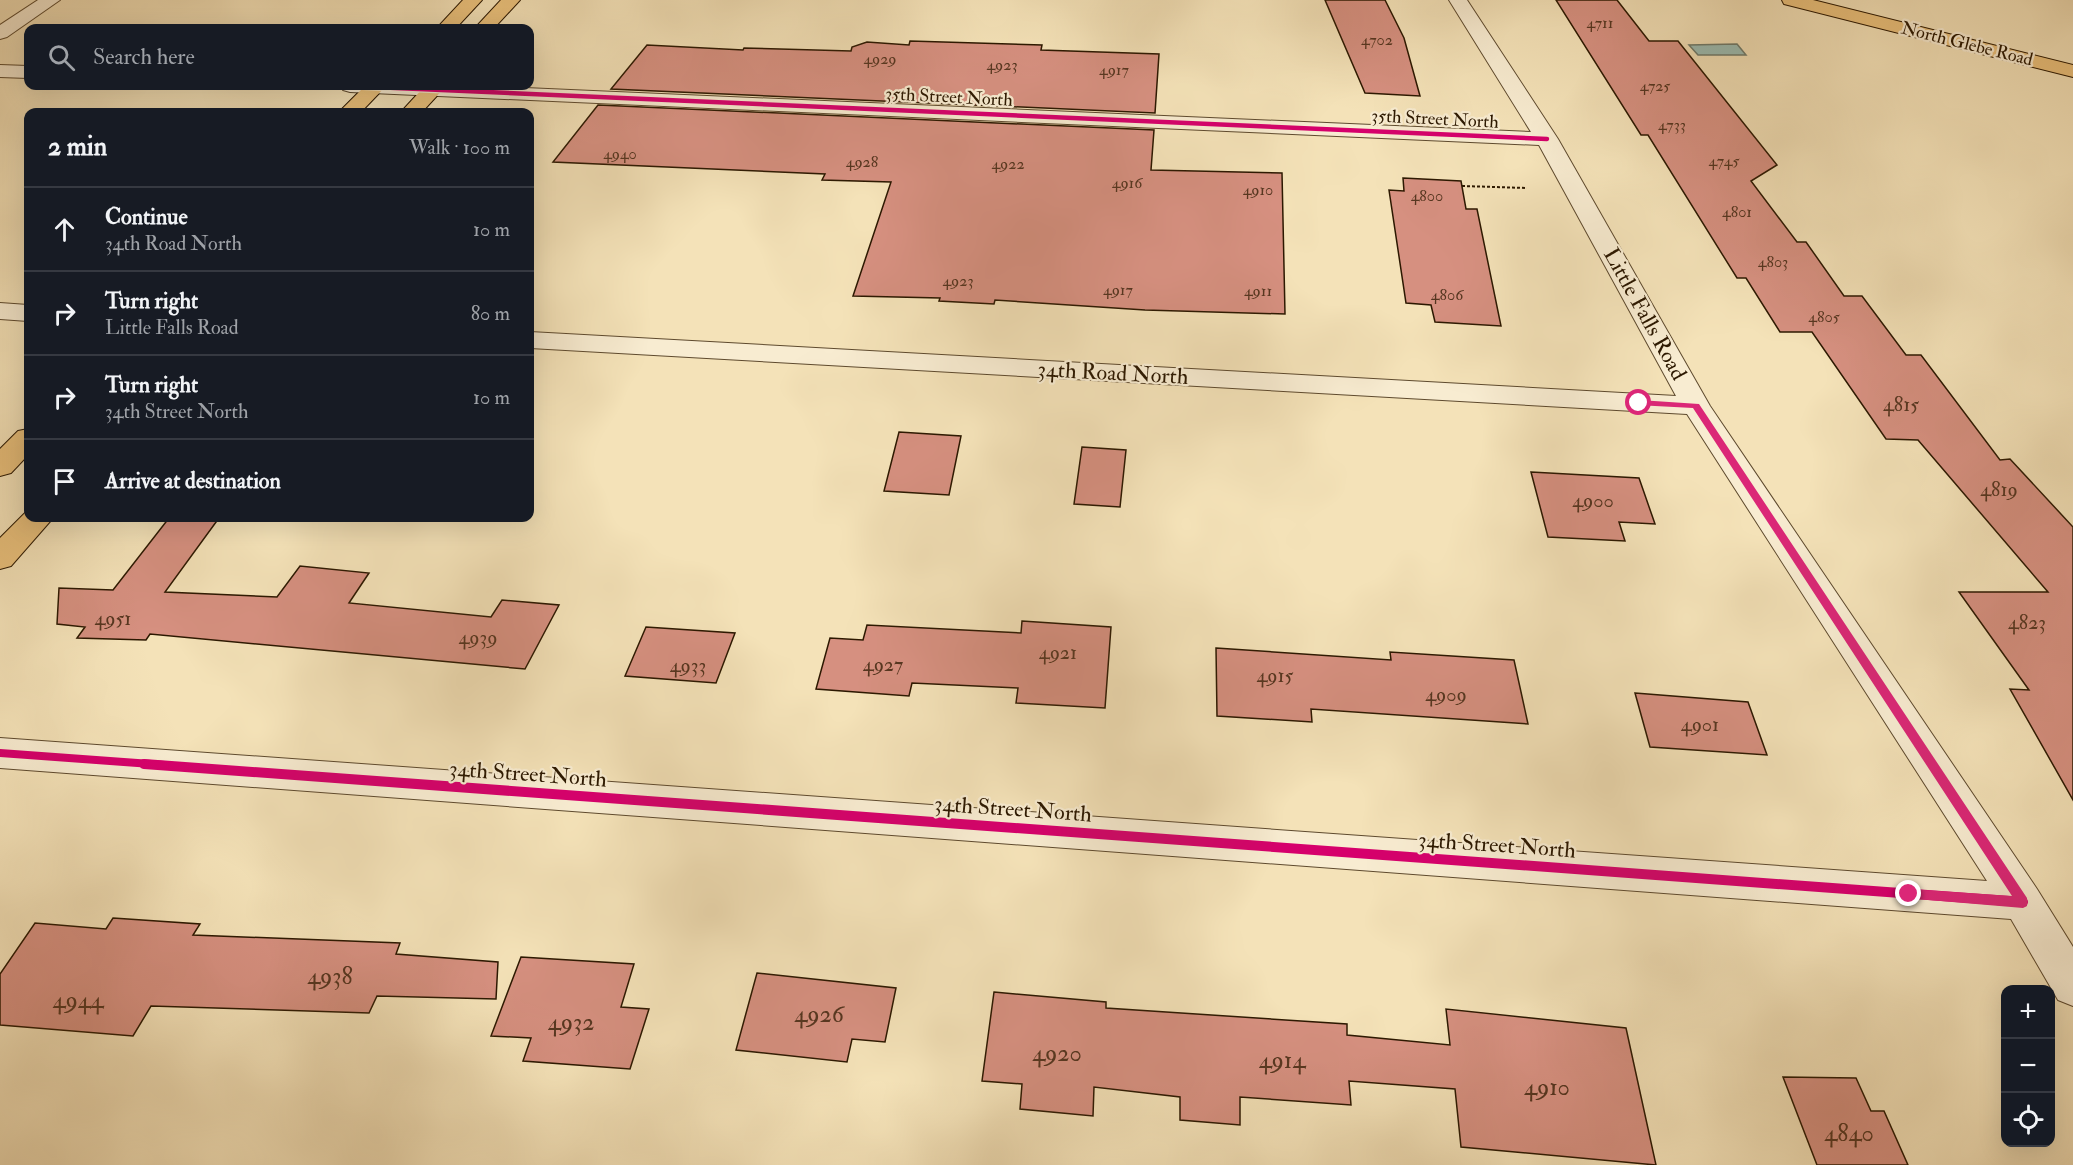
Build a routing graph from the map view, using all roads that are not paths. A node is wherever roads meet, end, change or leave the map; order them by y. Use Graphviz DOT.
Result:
graph roads {
  1 [pos="51,0"];
  2 [pos="474,0"];
  3 [pos="511,0"];
  4 [pos="1458,0"];
  5 [pos="1791,0"];
  6 [pos="1855,0"];
  7 [pos="450,24"];
  8 [pos="488,24"];
  9 [pos="0,33"];
  10 [pos="2073,54"];
  11 [pos="0,71"];
  12 [pos="2073,71"];
  13 [pos="24,72"];
  14 [pos="371,90"];
  15 [pos="431,90"];
  16 [pos="498,90"];
  17 [pos="353,108"];
  18 [pos="415,108"];
  19 [pos="1547,139"];
  20 [pos="0,312"];
  21 [pos="24,313"];
  22 [pos="534,340"];
  23 [pos="1696,406"];
  24 [pos="24,442"];
  25 [pos="0,466"];
  26 [pos="33,522"];
  27 [pos="0,558"];
  28 [pos="0,753"];
  29 [pos="2023,902"];
  30 [pos="2073,986"];
  1 -- 9 [label="street"];
  2 -- 7 [label="main road"];
  3 -- 8 [label="main road"];
  4 -- 19 [label="street, Little Falls Road"];
  5 -- 12 [label="main road, North Glebe Road"];
  6 -- 10 [label="main road, North Glebe Road"];
  11 -- 13 [label="street"];
  14 -- 17 [label="main road"];
  15 -- 18 [label="main road"];
  16 -- 19 [label="street, 35th Street North"];
  19 -- 23 [label="street, Little Falls Road"];
  20 -- 21 [label="street"];
  22 -- 23 [label="street, 34th Road North"];
  23 -- 29 [label="street, Little Falls Road"];
  24 -- 25 [label="main road"];
  26 -- 27 [label="main road"];
  28 -- 29 [label="street, 34th Street North"];
  29 -- 30 [label="street, Little Falls Road"];
}
